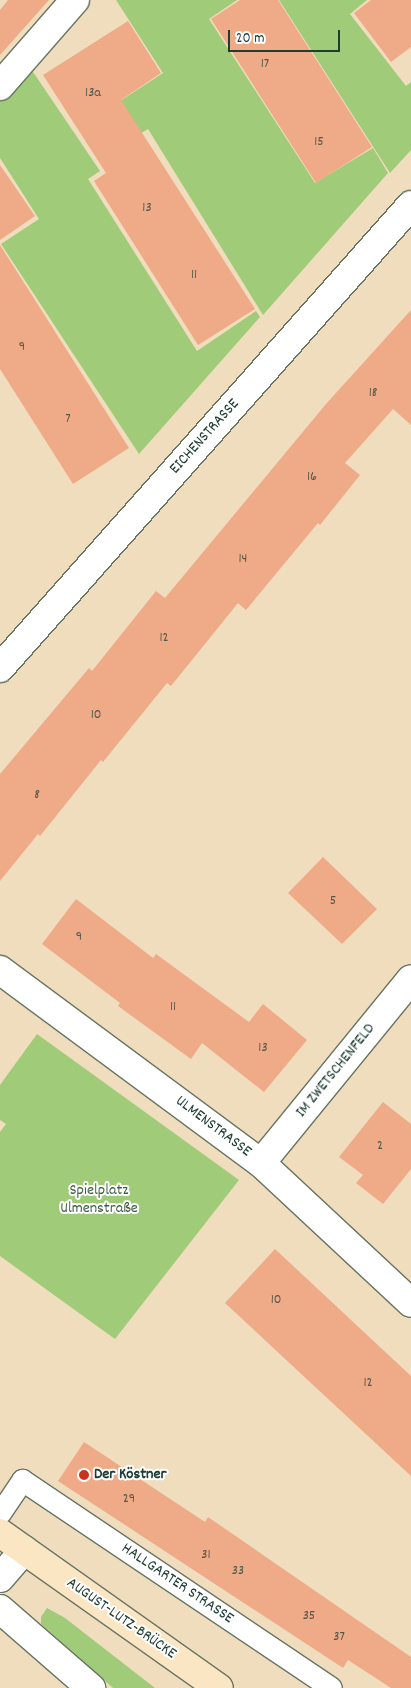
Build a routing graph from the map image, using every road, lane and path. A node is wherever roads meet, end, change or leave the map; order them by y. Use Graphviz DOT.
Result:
graph roads {
  1 [pos="75,0"];
  2 [pos="0,86"];
  3 [pos="411,205"];
  4 [pos="0,668"];
  5 [pos="0,970"];
  6 [pos="411,979"];
  7 [pos="261,1163"];
  8 [pos="411,1303"];
  9 [pos="0,1513"];
  10 [pos="0,1533"];
  11 [pos="24,1550"];
  12 [pos="0,1578"];
  13 [pos="0,1609"];
  14 [pos="92,1688"];
  15 [pos="219,1688"];
  16 [pos="331,1688"];
  1 -- 2 [label="street"];
  3 -- 4 [label="street, EICHENSTRASSE"];
  5 -- 7 [label="street, ULMENSTRASSE"];
  6 -- 7 [label="street, IM ZWETSCHENFELD"];
  7 -- 8 [label="street, ULMENSTRASSE"];
  9 -- 16 [label="lane, HALLGARTER STRASSE"];
  10 -- 11 [label="street"];
  11 -- 12 [label="street"];
  11 -- 15 [label="street, AUGUST-LUTZ-BRÜCKE"];
  13 -- 14 [label="street"];
}
